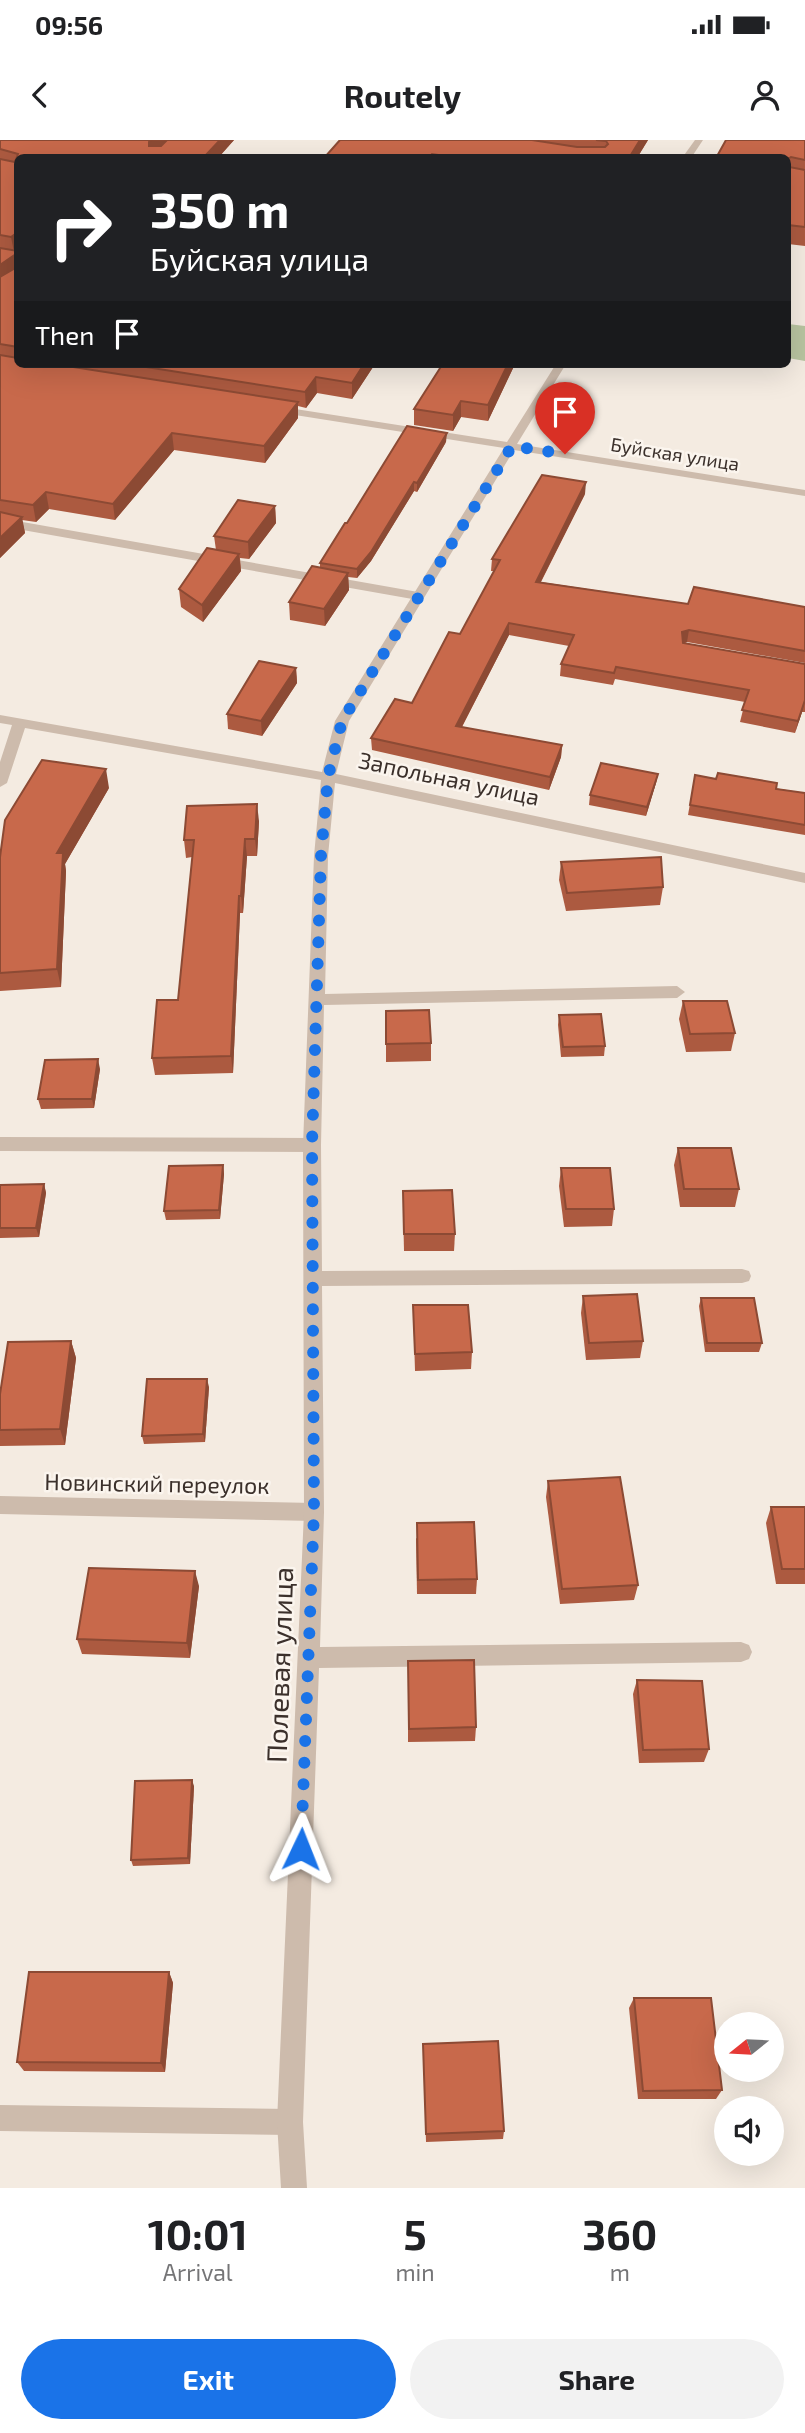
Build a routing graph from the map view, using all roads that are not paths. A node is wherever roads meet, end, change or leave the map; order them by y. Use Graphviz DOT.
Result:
graph roads {
  1 [pos="559,368"];
  2 [pos="269,408"];
  3 [pos="512,446"];
  4 [pos="805,493"];
  5 [pos="0,522"];
  6 [pos="418,596"];
  7 [pos="0,719"];
  8 [pos="20,723"];
  9 [pos="328,777"];
  10 [pos="0,783"];
  11 [pos="805,878"];
  12 [pos="677,992"];
  13 [pos="317,1000"];
  14 [pos="0,1144"];
  15 [pos="312,1144"];
  16 [pos="742,1276"];
  17 [pos="313,1279"];
  18 [pos="0,1505"];
  19 [pos="314,1512"];
  20 [pos="741,1652"];
  21 [pos="308,1658"];
  22 [pos="0,2118"];
  23 [pos="290,2122"];
  24 [pos="294,2188"];
  1 -- 3 [label="street, Полевая улица"];
  2 -- 3 [label="street, Буйская улица"];
  3 -- 4 [label="street, Буйская улица"];
  3 -- 6 [label="street, Полевая улица"];
  5 -- 6 [label="street"];
  6 -- 9 [label="street, Полевая улица"];
  7 -- 8 [label="street, Запольная улица"];
  8 -- 9 [label="street, Запольная улица"];
  8 -- 10 [label="street"];
  9 -- 11 [label="street, Запольная улица"];
  9 -- 13 [label="street, Полевая улица"];
  12 -- 13 [label="street"];
  13 -- 15 [label="street, Полевая улица"];
  14 -- 15 [label="street"];
  15 -- 17 [label="street, Полевая улица"];
  16 -- 17 [label="street"];
  17 -- 19 [label="street, Полевая улица"];
  18 -- 19 [label="street, Новинский переулок"];
  19 -- 21 [label="street, Полевая улица"];
  20 -- 21 [label="street"];
  21 -- 23 [label="street, Полевая улица"];
  22 -- 23 [label="street"];
  23 -- 24 [label="street, Полевая улица"];
}
